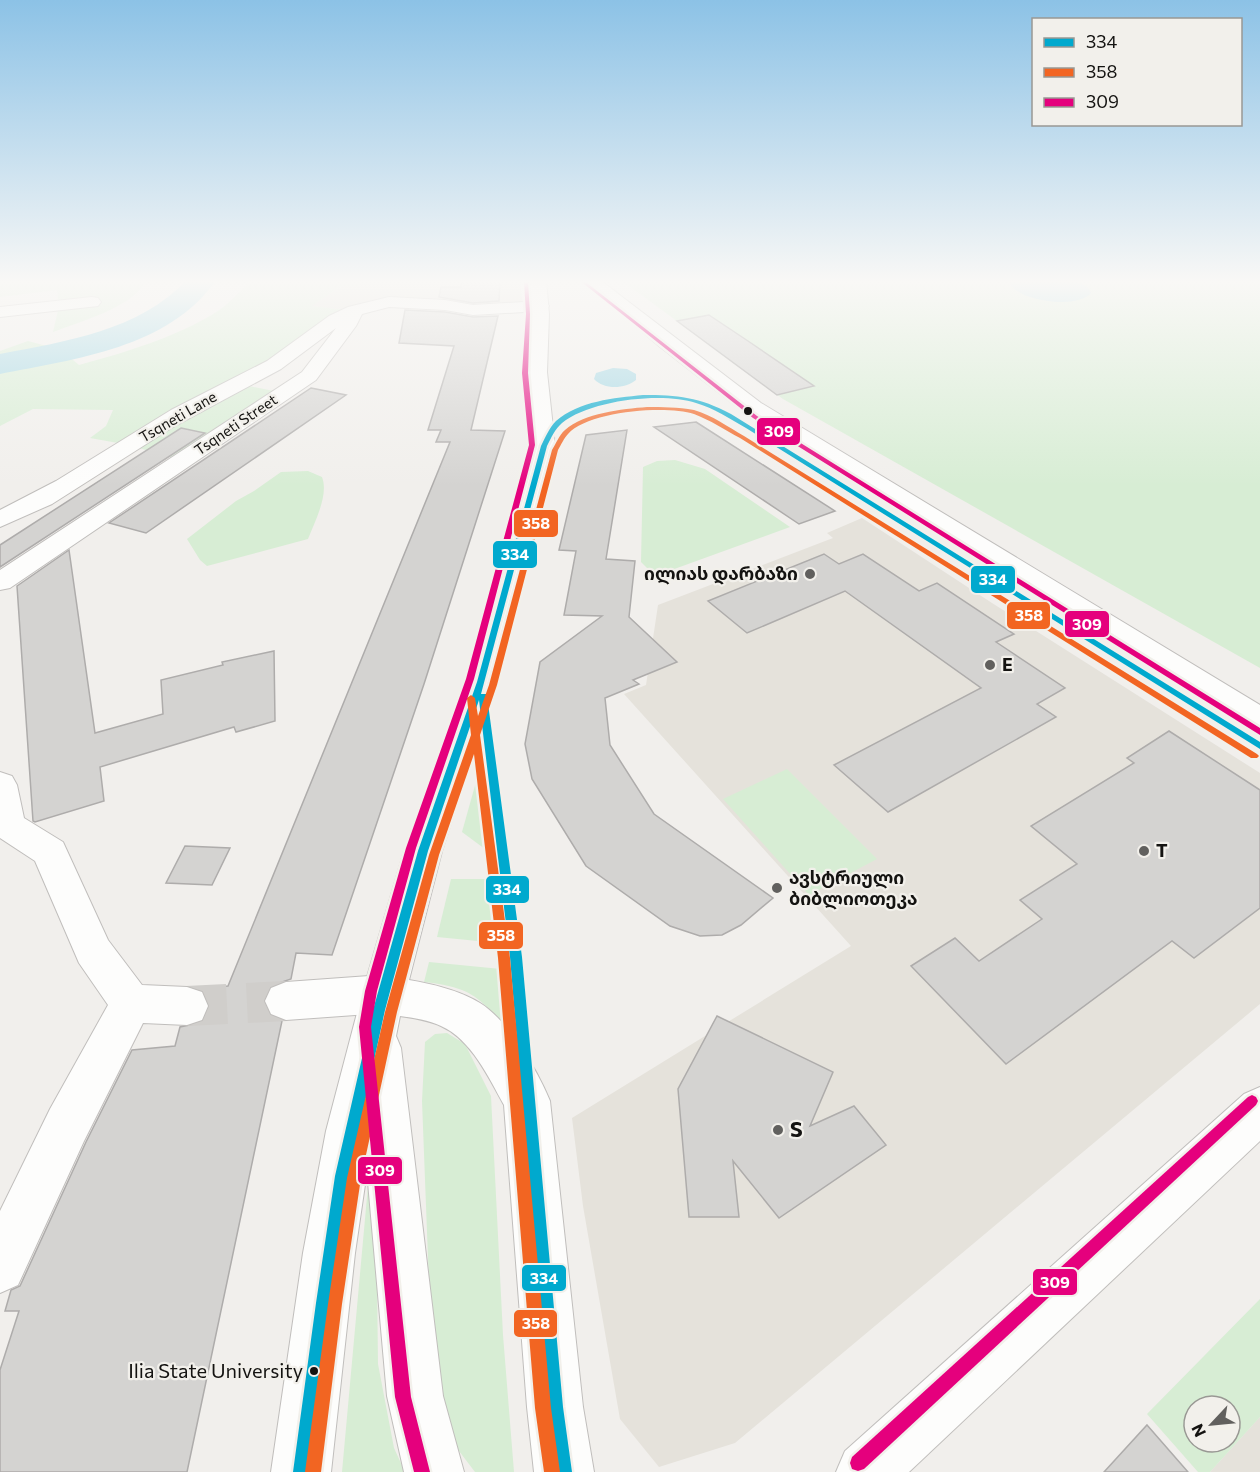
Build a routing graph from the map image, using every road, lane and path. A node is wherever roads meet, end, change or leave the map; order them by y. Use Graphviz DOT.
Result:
graph roads {
  1 [pos="296,349"];
  2 [pos="330,349"];
  3 [pos="538,349"];
  4 [pos="675,349"];
  5 [pos="0,519"];
  6 [pos="0,582"];
  7 [pos="1260,720"];
  8 [pos="0,785"];
  9 [pos="286,1001"];
  10 [pos="131,1003"];
  11 [pos="186,1006"];
  12 [pos="380,1011"];
  13 [pos="1260,1110"];
  14 [pos="0,1267"];
  15 [pos="555,1407"];
  16 [pos="300,1472"];
  17 [pos="434,1472"];
  18 [pos="564,1472"];
  19 [pos="577,1472"];
  20 [pos="866,1472"];
  1 -- 5 [label="main road, Tsqneti Lane"];
  2 -- 6 [label="main road, Tsqneti Street"];
  3 -- 12 [label="main road"];
  4 -- 7 [label="main road"];
  8 -- 10 [label="main road"];
  9 -- 12 [label="main road"];
  10 -- 11 [label="main road"];
  10 -- 14 [label="main road"];
  12 -- 15 [label="main road"];
  12 -- 16 [label="main road"];
  12 -- 17 [label="main road"];
  13 -- 20 [label="main road"];
  15 -- 18 [label="main road"];
  15 -- 19 [label="main road"];
}
